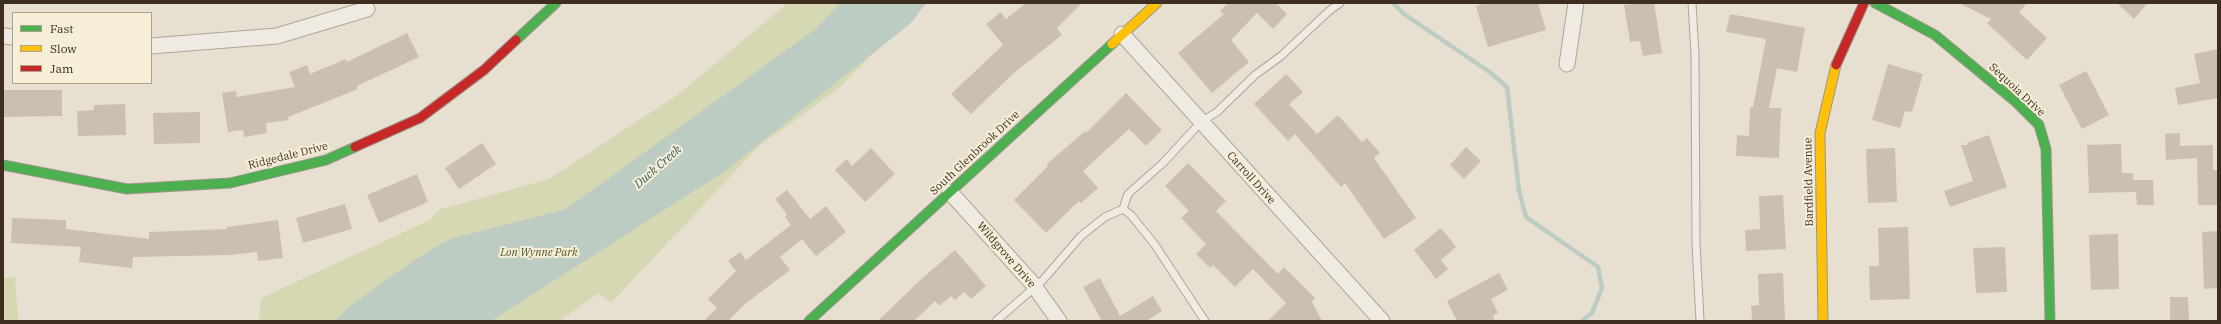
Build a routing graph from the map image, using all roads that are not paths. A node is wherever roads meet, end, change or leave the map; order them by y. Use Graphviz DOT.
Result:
graph roads {
  1 [pos="556,3"];
  2 [pos="1157,3"];
  3 [pos="1340,3"];
  4 [pos="1576,3"];
  5 [pos="1692,3"];
  6 [pos="1864,3"];
  7 [pos="1875,3"];
  8 [pos="367,9"];
  9 [pos="1122,34"];
  10 [pos="152,46"];
  11 [pos="1567,64"];
  12 [pos="1201,122"];
  13 [pos="3,165"];
  14 [pos="950,192"];
  15 [pos="1123,209"];
  16 [pos="1035,286"];
  17 [pos="809,321"];
  18 [pos="996,321"];
  19 [pos="1058,321"];
  20 [pos="1204,321"];
  21 [pos="1382,321"];
  22 [pos="1700,321"];
  23 [pos="1823,321"];
  24 [pos="2050,321"];
  1 -- 13 [label="street, Ridgedale Drive"];
  2 -- 9 [label="street, South Glenbrook Drive"];
  3 -- 12 [label="lane"];
  4 -- 11 [label="street"];
  5 -- 22 [label="lane"];
  6 -- 23 [label="street, Bardfield Avenue"];
  7 -- 24 [label="street, Sequoia Drive"];
  8 -- 10 [label="street"];
  9 -- 12 [label="street, Carroll Drive"];
  9 -- 14 [label="street, South Glenbrook Drive"];
  12 -- 15 [label="lane"];
  12 -- 21 [label="street, Carroll Drive"];
  14 -- 16 [label="street, Wildgrove Drive"];
  14 -- 17 [label="street, South Glenbrook Drive"];
  15 -- 16 [label="lane"];
  15 -- 20 [label="lane"];
  16 -- 18 [label="lane"];
  16 -- 19 [label="street, Wildgrove Drive"];
}
